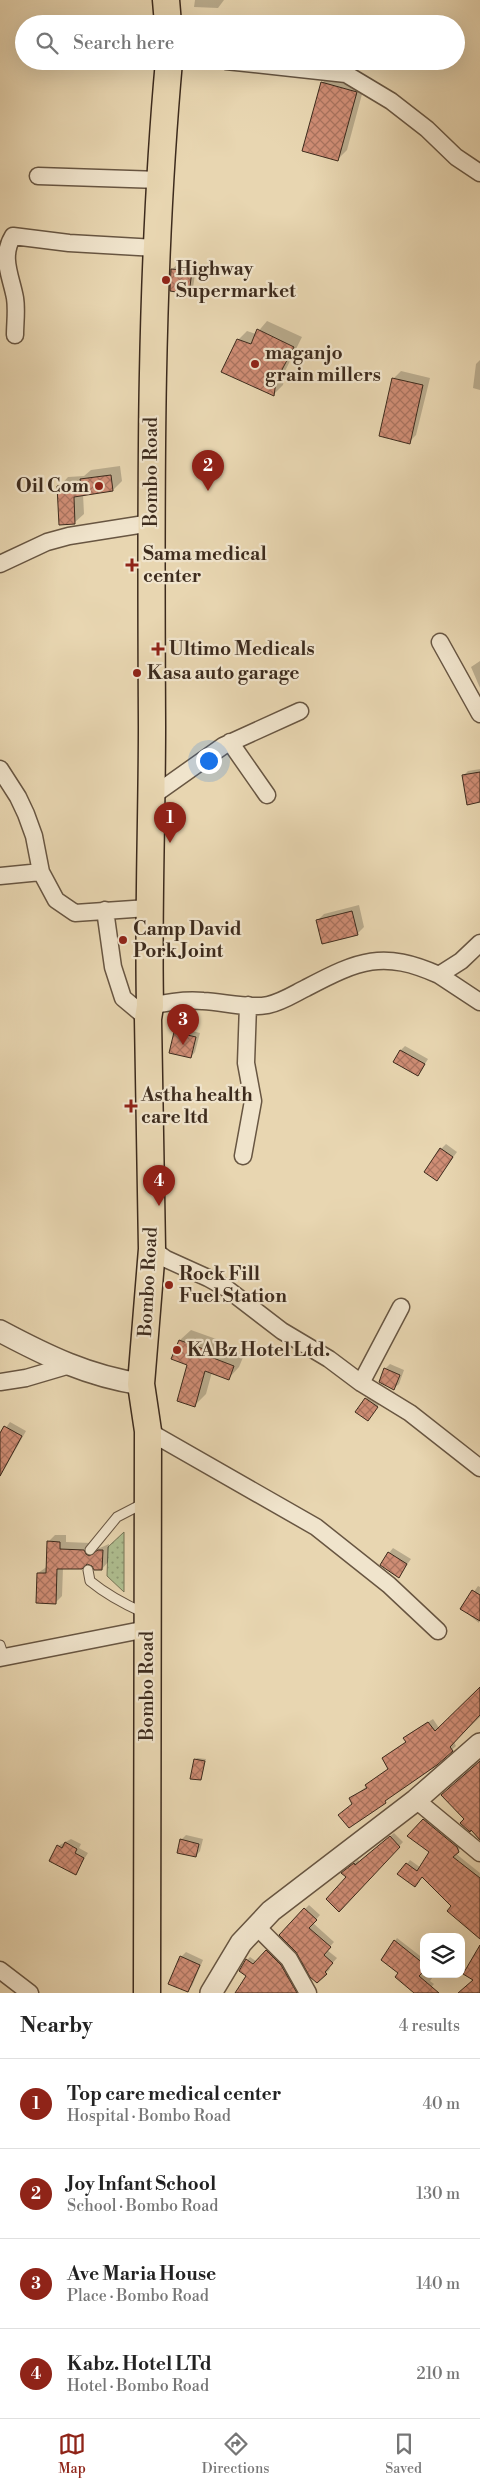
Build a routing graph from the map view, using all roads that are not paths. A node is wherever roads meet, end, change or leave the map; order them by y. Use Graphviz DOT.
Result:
graph roads {
  1 [pos="166,0"];
  2 [pos="167,15"];
  3 [pos="169,70"];
  4 [pos="309,70"];
  5 [pos="480,173"];
  6 [pos="38,176"];
  7 [pos="160,180"];
  8 [pos="156,248"];
  9 [pos="15,335"];
  10 [pos="151,524"];
  11 [pos="0,564"];
  12 [pos="440,642"];
  13 [pos="300,711"];
  14 [pos="480,714"];
  15 [pos="230,742"];
  16 [pos="0,769"];
  17 [pos="268,795"];
  18 [pos="150,797"];
  19 [pos="41,872"];
  20 [pos="0,876"];
  21 [pos="148,908"];
  22 [pos="105,910"];
  23 [pos="480,943"];
  24 [pos="439,975"];
  25 [pos="480,1002"];
  26 [pos="248,1005"];
  27 [pos="149,1012"];
  28 [pos="243,1156"];
  29 [pos="152,1250"];
  30 [pos="401,1307"];
  31 [pos="0,1331"];
  32 [pos="70,1365"];
  33 [pos="0,1382"];
  34 [pos="361,1383"];
  35 [pos="141,1384"];
  36 [pos="148,1431"];
  37 [pos="480,1468"];
  38 [pos="148,1500"];
  39 [pos="90,1550"];
  40 [pos="88,1570"];
  41 [pos="147,1621"];
  42 [pos="438,1631"];
  43 [pos="1,1653"];
  44 [pos="480,1744"];
  45 [pos="416,1800"];
  46 [pos="480,1853"];
  47 [pos="256,1926"];
  48 [pos="0,1970"];
  49 [pos="30,1993"];
  50 [pos="147,1993"];
  51 [pos="211,1993"];
  52 [pos="308,1993"];
  1 -- 2 [label="main road"];
  3 -- 7 [label="main road, Bombo Road"];
  4 -- 5 [label="street"];
  6 -- 7 [label="street"];
  7 -- 8 [label="main road, Bombo Road"];
  8 -- 9 [label="street"];
  8 -- 10 [label="main road, Bombo Road"];
  10 -- 11 [label="street"];
  10 -- 18 [label="main road, Bombo Road"];
  12 -- 14 [label="street"];
  13 -- 15 [label="street"];
  15 -- 17 [label="street"];
  15 -- 18 [label="street"];
  16 -- 19 [label="street"];
  18 -- 21 [label="main road, Bombo Road"];
  19 -- 20 [label="street"];
  19 -- 22 [label="street"];
  21 -- 22 [label="street"];
  21 -- 27 [label="main road, Bombo Road"];
  22 -- 27 [label="street"];
  23 -- 24 [label="street"];
  24 -- 25 [label="street"];
  24 -- 26 [label="street"];
  26 -- 27 [label="street"];
  26 -- 28 [label="street"];
  27 -- 29 [label="main road, Bombo Road"];
  29 -- 34 [label="street"];
  29 -- 35 [label="main road, Bombo Road"];
  30 -- 34 [label="street"];
  31 -- 32 [label="street"];
  32 -- 33 [label="street"];
  32 -- 35 [label="street"];
  34 -- 37 [label="street"];
  35 -- 36 [label="main road, Bombo Road"];
  36 -- 38 [label="main road, Bombo Road"];
  36 -- 42 [label="street"];
  38 -- 39 [label="lane"];
  38 -- 41 [label="main road, Bombo Road"];
  40 -- 41 [label="lane"];
  41 -- 43 [label="street"];
  41 -- 50 [label="main road, Bombo Road"];
  44 -- 45 [label="street"];
  45 -- 46 [label="street"];
  45 -- 47 [label="street"];
  47 -- 51 [label="street"];
  47 -- 52 [label="street"];
  48 -- 49 [label="street"];
}
